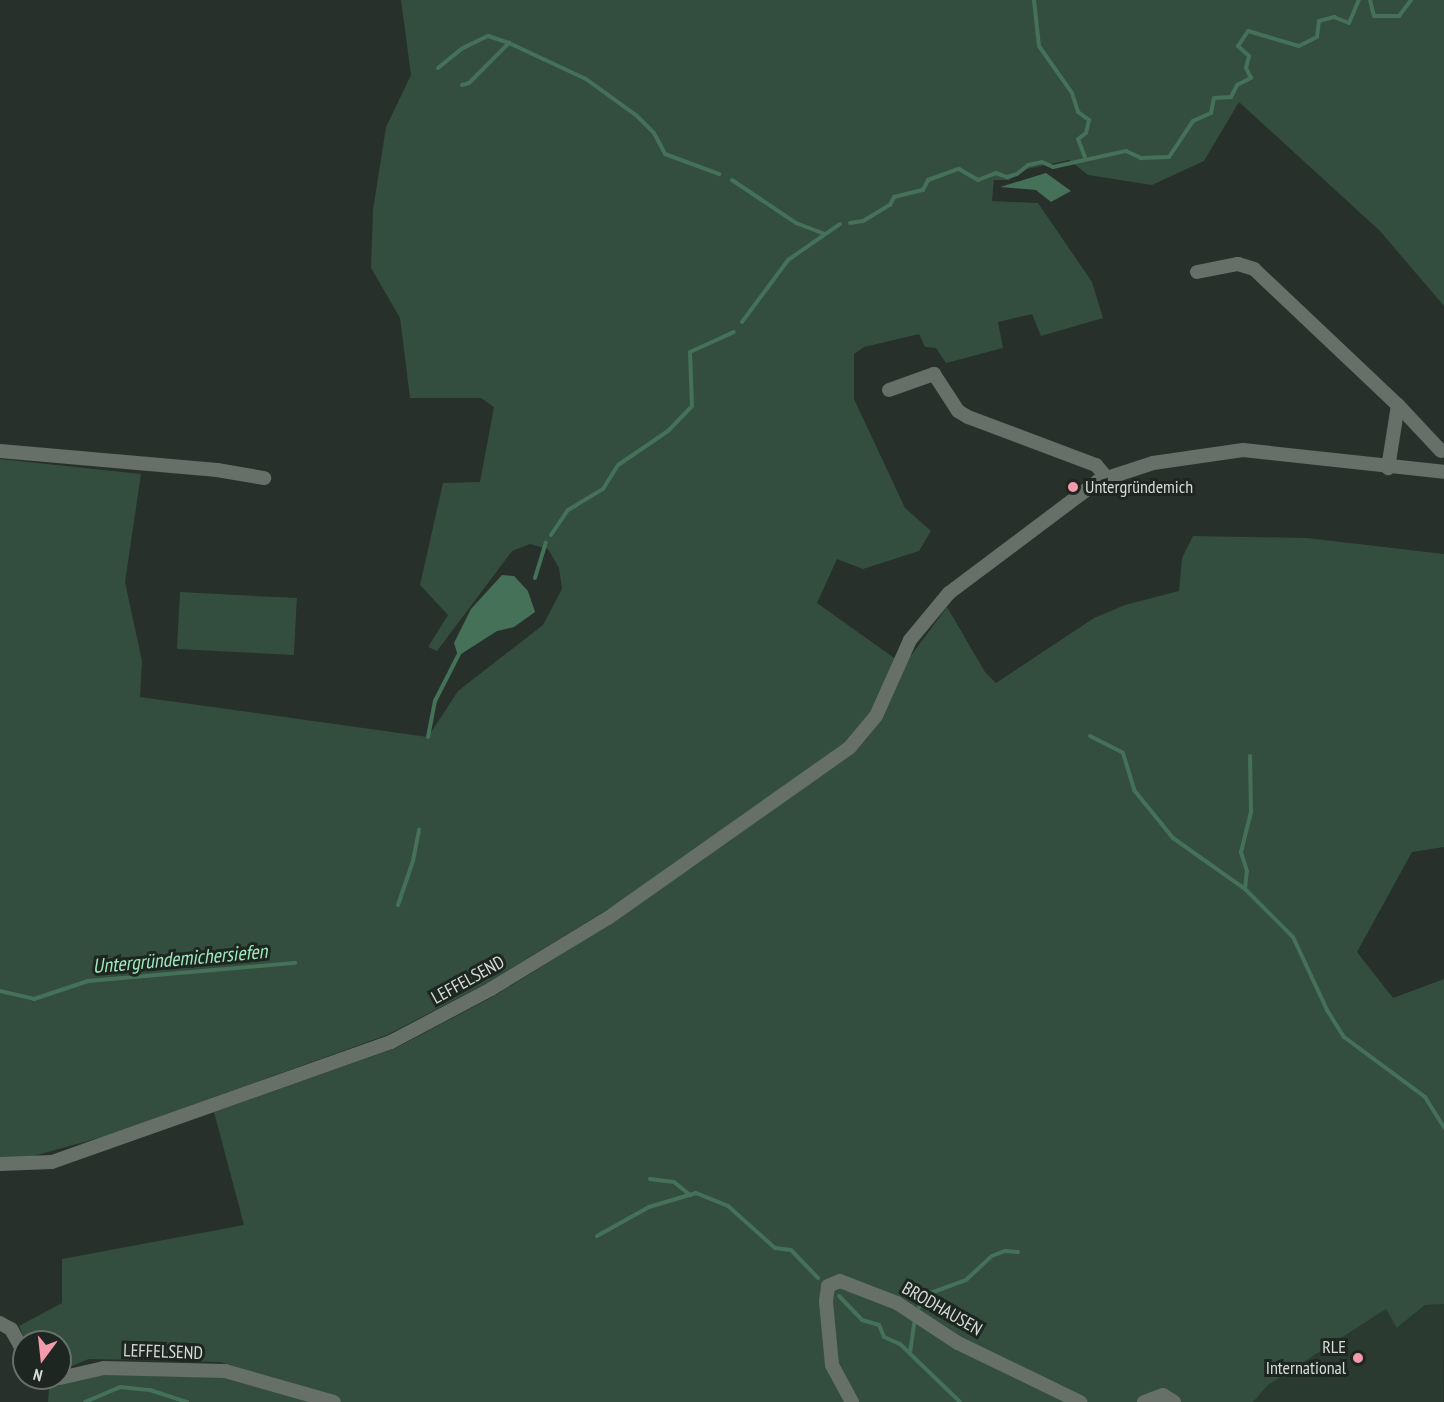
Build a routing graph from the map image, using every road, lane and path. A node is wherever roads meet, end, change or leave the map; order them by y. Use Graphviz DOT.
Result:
graph roads {
  1 [pos="1197,272"];
  2 [pos="889,390"];
  3 [pos="1398,405"];
  4 [pos="0,451"];
  5 [pos="1441,451"];
  6 [pos="1388,468"];
  7 [pos="1444,472"];
  8 [pos="1106,477"];
  9 [pos="264,478"];
  10 [pos="0,1164"];
  11 [pos="72,1375"];
  12 [pos="334,1402"];
  13 [pos="852,1402"];
  14 [pos="1080,1402"];
  15 [pos="1144,1402"];
  16 [pos="1174,1402"];
  1 -- 3 [label="street"];
  2 -- 8 [label="street"];
  3 -- 5 [label="street"];
  3 -- 6 [label="street"];
  4 -- 9 [label="street"];
  6 -- 7 [label="street"];
  6 -- 8 [label="street"];
  8 -- 10 [label="street, LEFFELSEND"];
  11 -- 12 [label="street, LEFFELSEND"];
  13 -- 14 [label="street, BRODHAUSEN"];
  15 -- 16 [label="street"];
}
